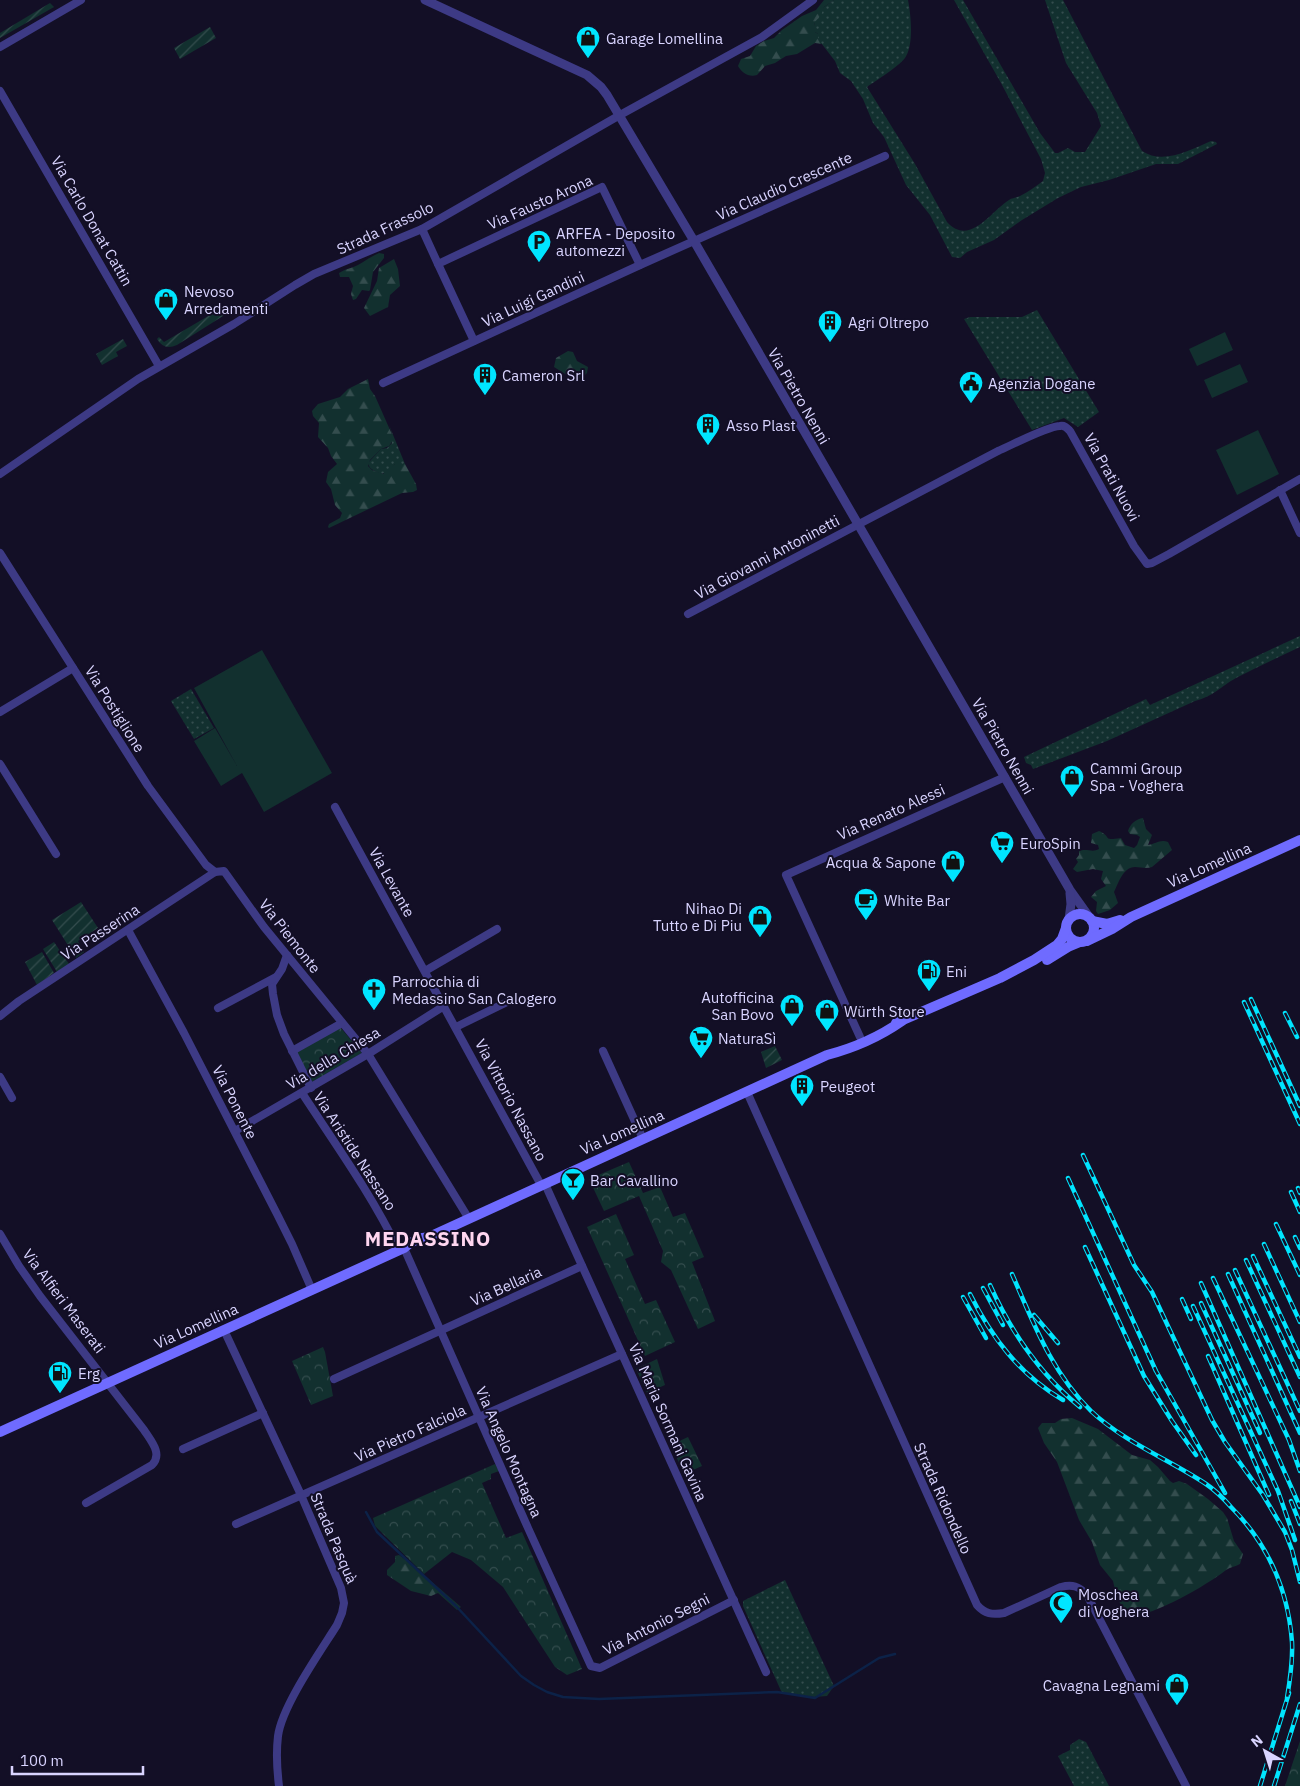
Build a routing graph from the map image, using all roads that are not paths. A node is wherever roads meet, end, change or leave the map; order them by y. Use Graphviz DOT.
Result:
graph roads {
  1 [pos="81,0"];
  2 [pos="425,0"];
  3 [pos="813,0"];
  4 [pos="0,47"];
  5 [pos="0,91"];
  6 [pos="620,115"];
  7 [pos="885,156"];
  8 [pos="422,229"];
  9 [pos="694,241"];
  10 [pos="438,264"];
  11 [pos="640,264"];
  12 [pos="474,341"];
  13 [pos="159,366"];
  14 [pos="383,383"];
  15 [pos="0,474"];
  16 [pos="1300,479"];
  17 [pos="1280,490"];
  18 [pos="858,525"];
  19 [pos="1300,533"];
  20 [pos="0,553"];
  21 [pos="688,614"];
  22 [pos="73,668"];
  23 [pos="0,712"];
  24 [pos="0,764"];
  25 [pos="1005,777"];
  26 [pos="335,807"];
  27 [pos="1300,840"];
  28 [pos="56,854"];
  29 [pos="214,872"];
  30 [pos="1070,890"];
  31 [pos="1131,917"];
  32 [pos="1091,920"];
  33 [pos="1067,923"];
  34 [pos="496,929"];
  35 [pos="128,930"];
  36 [pos="1083,942"];
  37 [pos="287,955"];
  38 [pos="425,971"];
  39 [pos="277,976"];
  40 [pos="1000,978"];
  41 [pos="509,1002"];
  42 [pos="444,1006"];
  43 [pos="218,1008"];
  44 [pos="0,1016"];
  45 [pos="902,1021"];
  46 [pos="342,1023"];
  47 [pos="456,1027"];
  48 [pos="860,1037"];
  49 [pos="603,1050"];
  50 [pos="292,1051"];
  51 [pos="368,1054"];
  52 [pos="827,1055"];
  53 [pos="0,1077"];
  54 [pos="311,1088"];
  55 [pos="746,1092"];
  56 [pos="302,1093"];
  57 [pos="12,1098"];
  58 [pos="235,1131"];
  59 [pos="643,1139"];
  60 [pos="543,1185"];
  61 [pos="469,1218"];
  62 [pos="0,1234"];
  63 [pos="402,1249"];
  64 [pos="582,1266"];
  65 [pos="312,1290"];
  66 [pos="224,1330"];
  67 [pos="440,1331"];
  68 [pos="622,1354"];
  69 [pos="334,1379"];
  70 [pos="108,1383"];
  71 [pos="263,1413"];
  72 [pos="479,1417"];
  73 [pos="0,1432"];
  74 [pos="183,1449"];
  75 [pos="302,1496"];
  76 [pos="86,1503"];
  77 [pos="236,1524"];
  78 [pos="734,1600"];
  79 [pos="591,1666"];
  80 [pos="766,1672"];
  81 [pos="279,1786"];
  82 [pos="1186,1786"];
  1 -- 4 [label="street"];
  2 -- 6 [label="street, Via Pietro Nenni"];
  3 -- 6 [label="street, Strada Frassolo"];
  5 -- 13 [label="street, Via Carlo Donat Cattin"];
  6 -- 8 [label="street, Strada Frassolo"];
  6 -- 9 [label="street, Via Pietro Nenni"];
  7 -- 9 [label="street, Via Claudio Crescente"];
  8 -- 10 [label="street"];
  8 -- 13 [label="street, Strada Frassolo"];
  9 -- 11 [label="street, Via Luigi Gandini"];
  9 -- 18 [label="street, Via Pietro Nenni"];
  10 -- 11 [label="street, Via Fausto Arona"];
  10 -- 12 [label="street"];
  11 -- 12 [label="street, Via Luigi Gandini"];
  12 -- 14 [label="street, Via Luigi Gandini"];
  13 -- 15 [label="street, Strada Frassolo"];
  16 -- 17 [label="street, Via Prati Nuovi"];
  17 -- 18 [label="street, Via Prati Nuovi"];
  17 -- 19 [label="street"];
  18 -- 21 [label="street, Via Giovanni Antoninetti"];
  18 -- 25 [label="street, Via Pietro Nenni"];
  20 -- 22 [label="street, Via Postiglione"];
  22 -- 23 [label="street"];
  22 -- 29 [label="street, Via Postiglione"];
  24 -- 28 [label="street"];
  25 -- 30 [label="street, Via Pietro Nenni"];
  25 -- 48 [label="street, Via Renato Alessi"];
  26 -- 38 [label="street, Via Levante"];
  27 -- 31 [label="main road, Via Lomellina"];
  29 -- 35 [label="street, Via Passerina"];
  29 -- 37 [label="street, Via Piemonte"];
  30 -- 32 [label="street, Via Pietro Nenni"];
  30 -- 33 [label="street"];
  31 -- 32 [label="main road, Via Lomellina"];
  31 -- 36 [label="main road, Via Lomellina"];
  32 -- 33 [label="main road, Via Lomellina"];
  32 -- 36 [label="main road"];
  33 -- 36 [label="main road"];
  33 -- 40 [label="main road, Via Lomellina"];
  34 -- 38 [label="street"];
  35 -- 44 [label="street, Via Passerina"];
  35 -- 58 [label="street, Via Ponente"];
  36 -- 40 [label="main road, Via Lomellina"];
  37 -- 39 [label="street, Via Aristide Nassano"];
  37 -- 46 [label="street, Via Piemonte"];
  38 -- 42 [label="street, Via Vittorio Nassano"];
  39 -- 43 [label="street"];
  39 -- 50 [label="street, Via Aristide Nassano"];
  40 -- 45 [label="main road, Via Lomellina"];
  41 -- 47 [label="street, Via Vittorio Nassano"];
  42 -- 47 [label="street, Via Vittorio Nassano"];
  42 -- 51 [label="street, Via della Chiesa"];
  45 -- 48 [label="main road, Via Lomellina"];
  45 -- 52 [label="main road, Via Lomellina"];
  46 -- 50 [label="street"];
  46 -- 51 [label="street, Via Piemonte"];
  47 -- 60 [label="street, Via Vittorio Nassano"];
  48 -- 52 [label="main road, Via Lomellina"];
  49 -- 59 [label="street"];
  50 -- 54 [label="street, Via Aristide Nassano"];
  51 -- 54 [label="street, Via della Chiesa"];
  51 -- 61 [label="street"];
  52 -- 55 [label="main road, Via Lomellina"];
  53 -- 57 [label="street"];
  54 -- 56 [label="street, Via della Chiesa"];
  55 -- 59 [label="main road, Via Lomellina"];
  55 -- 82 [label="street, Strada Ridondello"];
  56 -- 58 [label="street, Via della Chiesa"];
  56 -- 63 [label="street, Via Aristide Nassano"];
  58 -- 65 [label="street, Via Ponente"];
  59 -- 60 [label="main road, Via Lomellina"];
  60 -- 61 [label="main road, Via Lomellina"];
  60 -- 64 [label="street, Via Maria Sormani Gavina"];
  61 -- 63 [label="main road, Via Lomellina"];
  62 -- 70 [label="street, Via Alfieri Maserati"];
  63 -- 65 [label="main road, Via Lomellina"];
  63 -- 67 [label="street, Via Angelo Montagna"];
  64 -- 67 [label="street, Via Bellaria"];
  64 -- 68 [label="street, Via Maria Sormani Gavina"];
  65 -- 66 [label="main road, Via Lomellina"];
  66 -- 70 [label="main road, Via Lomellina"];
  66 -- 71 [label="street, Strada Pasquà"];
  67 -- 69 [label="street, Via Bellaria"];
  67 -- 72 [label="street, Via Angelo Montagna"];
  68 -- 72 [label="street, Via Pietro Falciola"];
  68 -- 78 [label="street, Via Maria Sormani Gavina"];
  70 -- 73 [label="main road, Via Lomellina"];
  70 -- 76 [label="street, Via Alfieri Maserati"];
  71 -- 74 [label="street"];
  71 -- 75 [label="street, Strada Pasquà"];
  72 -- 75 [label="street, Via Pietro Falciola"];
  72 -- 79 [label="street, Via Angelo Montagna"];
  75 -- 77 [label="street, Via Pietro Falciola"];
  75 -- 81 [label="street, Strada Pasquà"];
  78 -- 79 [label="street, Via Antonio Segni"];
  78 -- 80 [label="street, Via Maria Sormani Gavina"];
}
